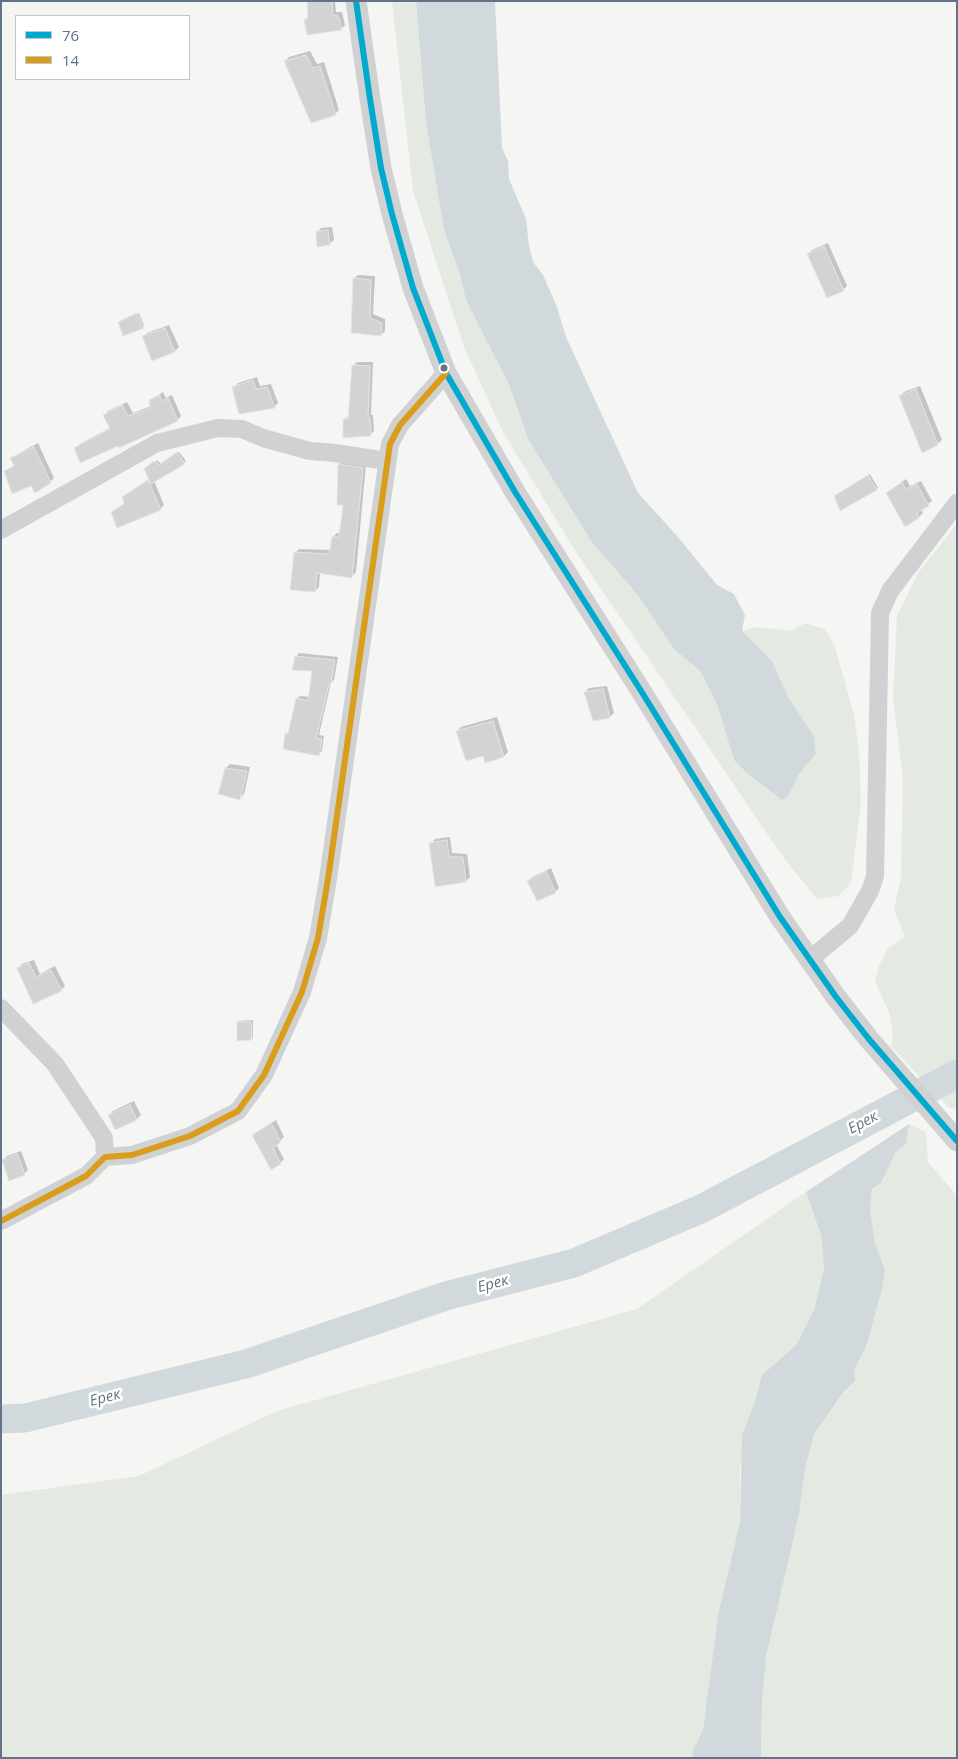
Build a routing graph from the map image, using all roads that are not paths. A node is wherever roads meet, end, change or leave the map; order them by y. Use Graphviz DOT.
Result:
graph roads {
  1 [pos="356,1"];
  2 [pos="446,373"];
  3 [pos="387,461"];
  4 [pos="957,503"];
  5 [pos="1,530"];
  6 [pos="809,960"];
  7 [pos="1,1008"];
  8 [pos="954,1138"];
  9 [pos="106,1157"];
  10 [pos="1,1221"];
  1 -- 2 [label="street"];
  2 -- 3 [label="street"];
  2 -- 6 [label="street"];
  3 -- 5 [label="street"];
  3 -- 9 [label="street"];
  4 -- 6 [label="street"];
  6 -- 8 [label="street"];
  7 -- 9 [label="street"];
  9 -- 10 [label="street"];
}
